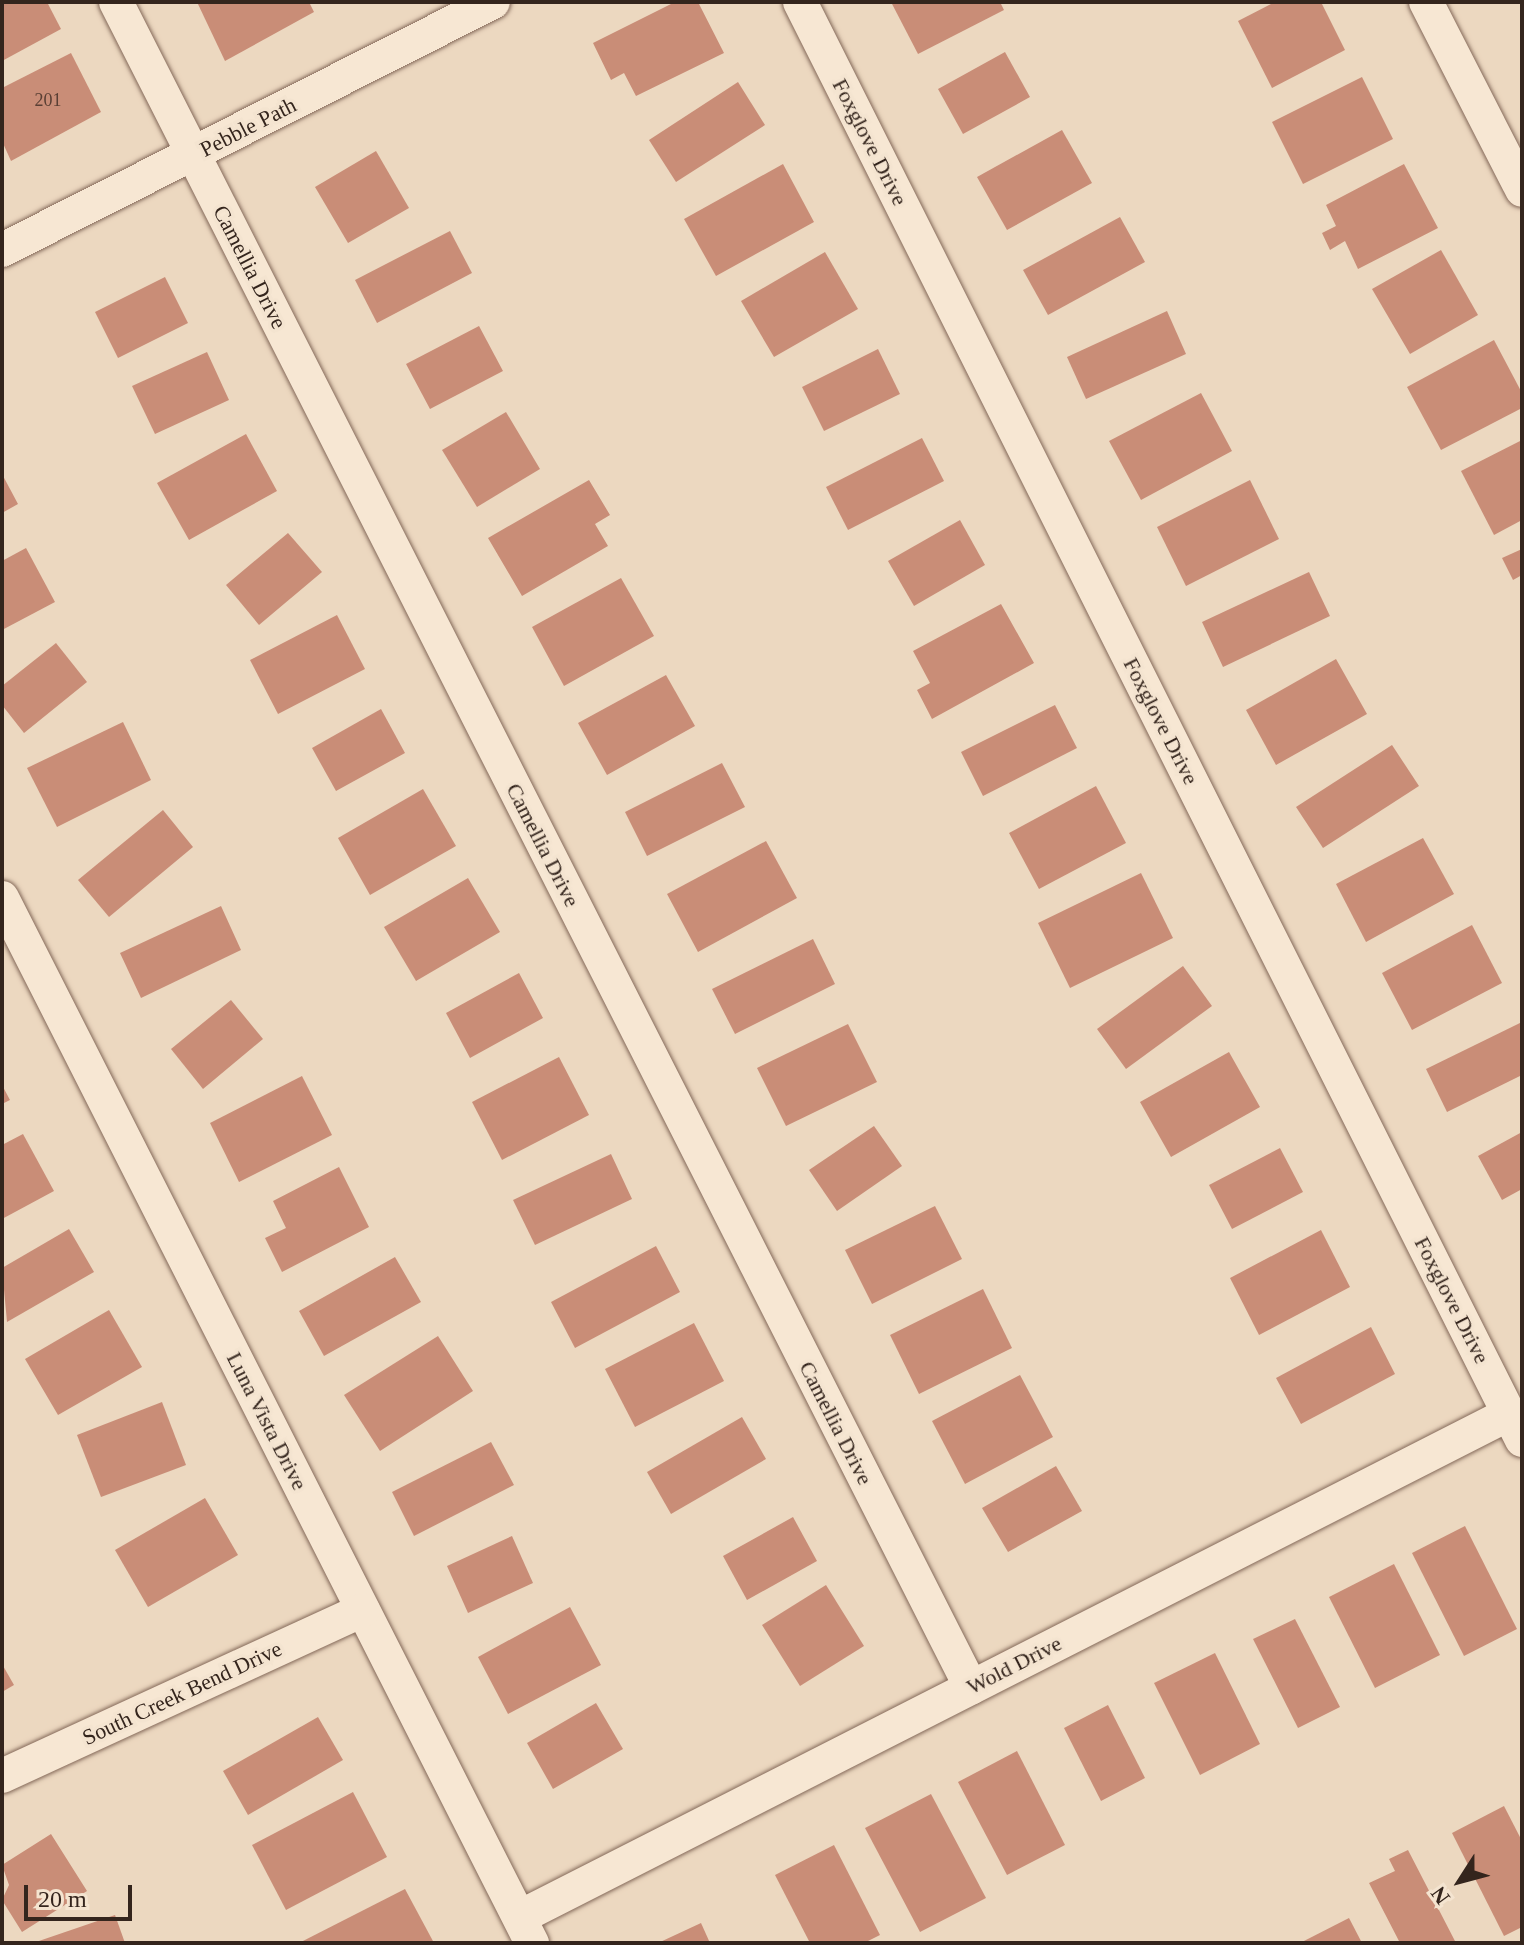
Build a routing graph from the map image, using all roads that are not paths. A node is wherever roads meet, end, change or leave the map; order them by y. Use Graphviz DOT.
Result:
graph roads {
  1 [pos="116,2"];
  2 [pos="493,2"];
  3 [pos="800,2"];
  4 [pos="1426,2"];
  5 [pos="193,155"];
  6 [pos="1522,190"];
  7 [pos="2,250"];
  8 [pos="2,898"];
  9 [pos="1515,1427"];
  10 [pos="363,1610"];
  11 [pos="971,1687"];
  12 [pos="2,1776"];
  13 [pos="526,1930"];
  1 -- 5 [label="street, Camellia Drive"];
  2 -- 5 [label="street, Pebble Path"];
  3 -- 9 [label="street, Foxglove Drive"];
  4 -- 6 [label="street"];
  5 -- 7 [label="street, Pebble Path"];
  5 -- 11 [label="street, Camellia Drive"];
  8 -- 10 [label="street, Luna Vista Drive"];
  9 -- 11 [label="street, Wold Drive"];
  10 -- 12 [label="street, South Creek Bend Drive"];
  10 -- 13 [label="street, Luna Vista Drive"];
  11 -- 13 [label="street, Wold Drive"];
}
